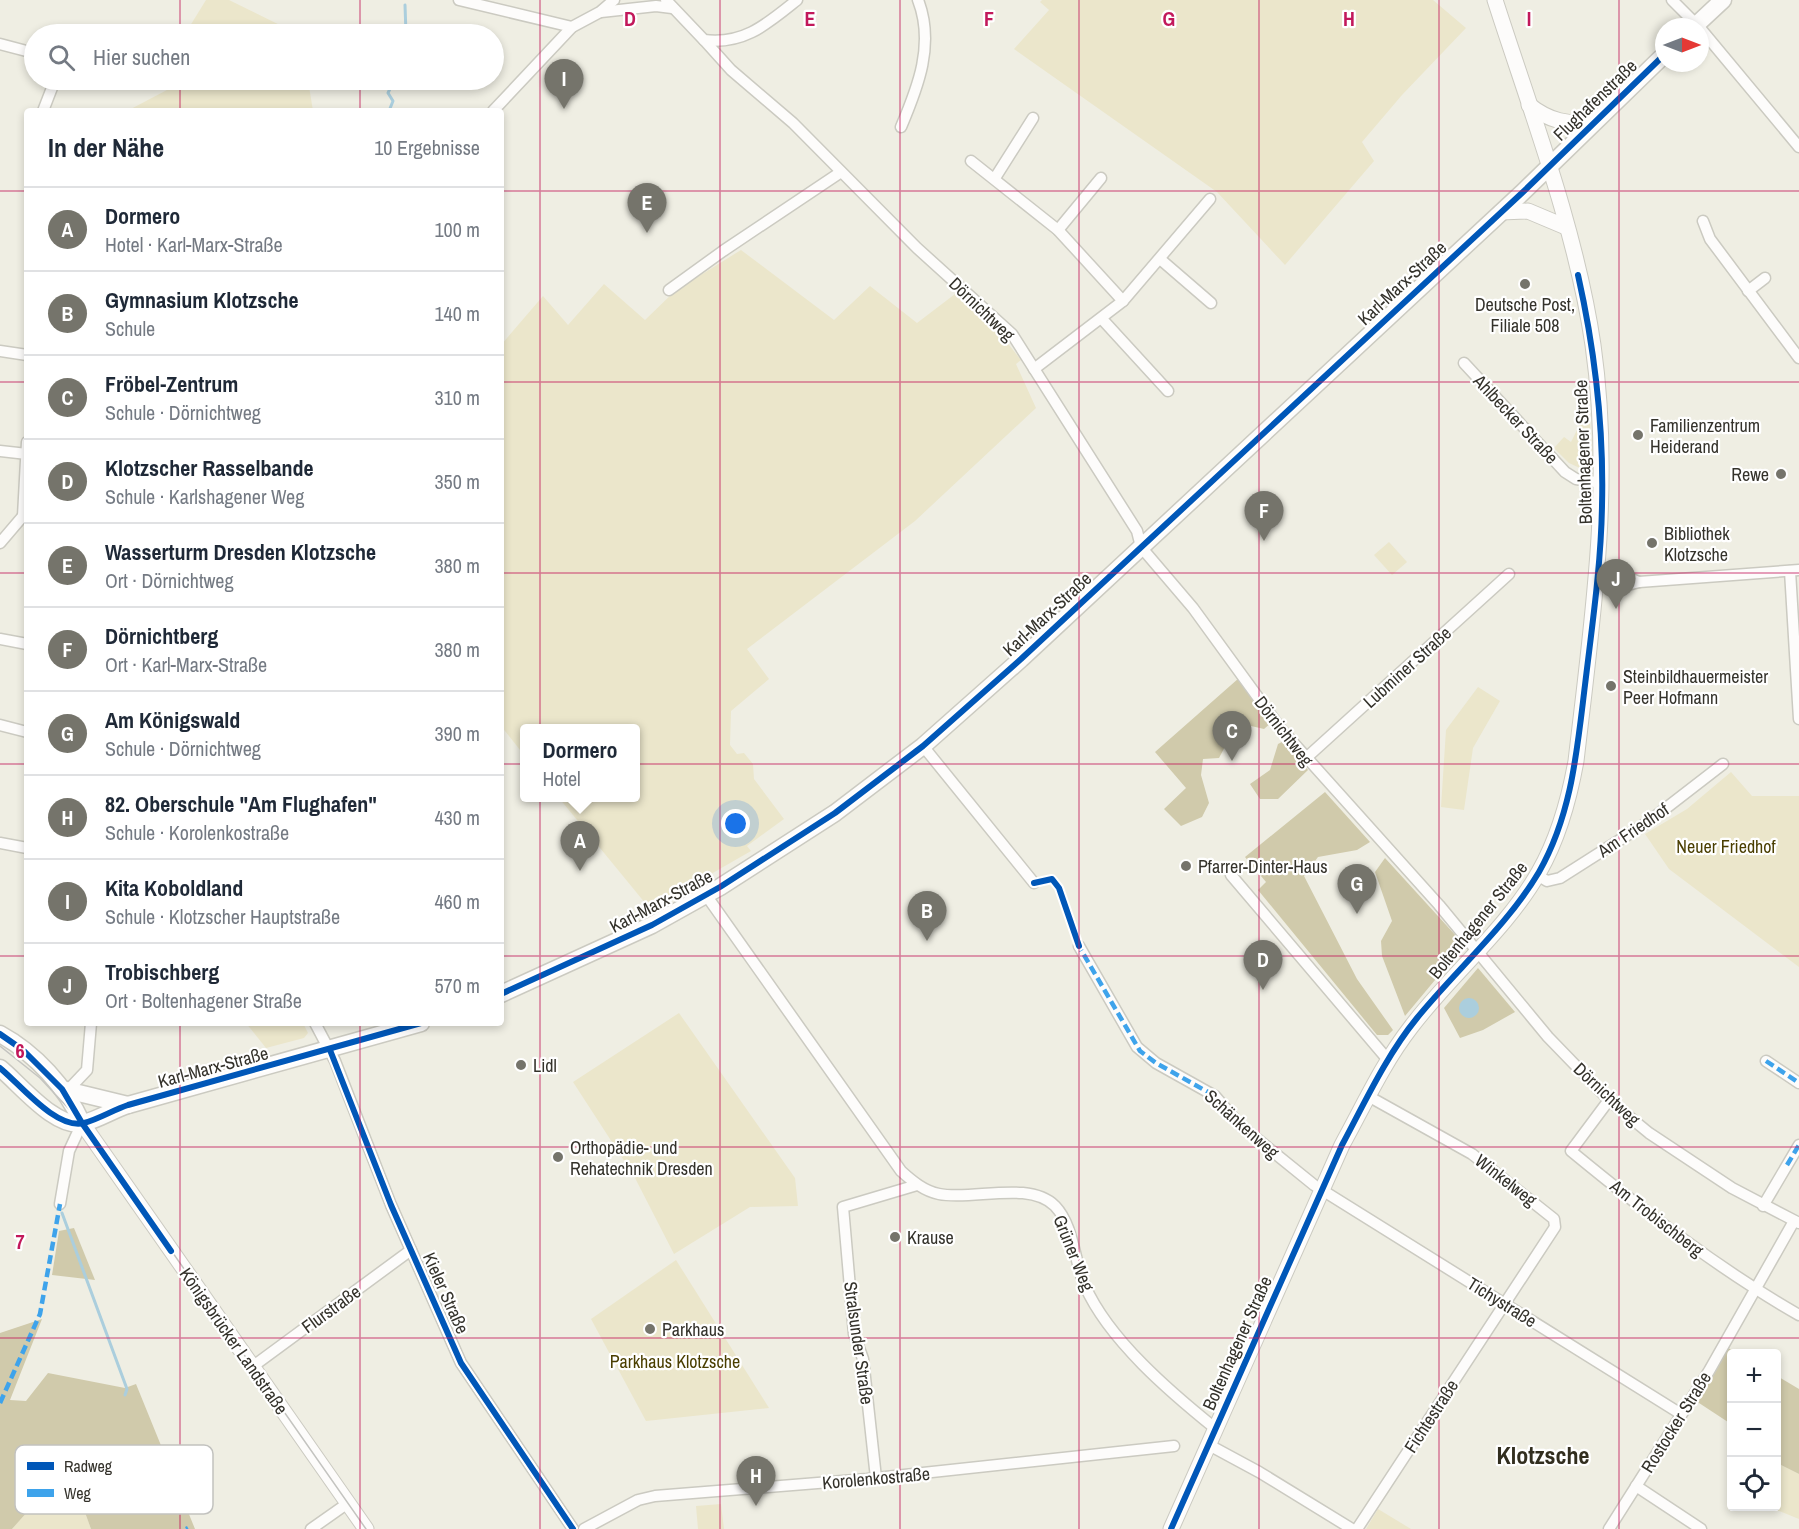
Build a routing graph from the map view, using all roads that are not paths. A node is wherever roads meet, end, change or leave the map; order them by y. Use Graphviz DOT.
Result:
graph roads {
  1 [pos="459,0"];
  2 [pos="614,0"];
  3 [pos="797,0"];
  4 [pos="918,0"];
  5 [pos="1495,0"];
  6 [pos="1672,0"];
  7 [pos="1723,0"];
  8 [pos="669,4"];
  9 [pos="600,12"];
  10 [pos="1689,18"];
  11 [pos="1706,18"];
  12 [pos="572,27"];
  13 [pos="704,40"];
  14 [pos="1709,41"];
  15 [pos="0,44"];
  16 [pos="24,50"];
  17 [pos="1655,63"];
  18 [pos="51,90"];
  19 [pos="1529,105"];
  20 [pos="45,108"];
  21 [pos="496,108"];
  22 [pos="1033,118"];
  23 [pos="1593,122"];
  24 [pos="901,127"];
  25 [pos="1799,147"];
  26 [pos="971,161"];
  27 [pos="1548,168"];
  28 [pos="841,172"];
  29 [pos="995,178"];
  30 [pos="1101,178"];
  31 [pos="1210,199"];
  32 [pos="1501,212"];
  33 [pos="1703,221"];
  34 [pos="1566,227"];
  35 [pos="1058,230"];
  36 [pos="1160,259"];
  37 [pos="1765,278"];
  38 [pos="669,290"];
  39 [pos="1748,291"];
  40 [pos="1123,301"];
  41 [pos="1211,303"];
  42 [pos="1102,319"];
  43 [pos="0,351"];
  44 [pos="24,355"];
  45 [pos="1799,358"];
  46 [pos="1464,363"];
  47 [pos="1034,369"];
  48 [pos="1168,391"];
  49 [pos="0,451"];
  50 [pos="24,454"];
  51 [pos="1602,483"];
  52 [pos="24,516"];
  53 [pos="0,543"];
  54 [pos="1141,547"];
  55 [pos="1598,569"];
  56 [pos="1794,570"];
  57 [pos="1509,574"];
  58 [pos="1639,582"];
  59 [pos="1597,585"];
  60 [pos="0,639"];
  61 [pos="24,643"];
  62 [pos="1798,701"];
  63 [pos="1799,719"];
  64 [pos="0,725"];
  65 [pos="24,731"];
  66 [pos="923,746"];
  67 [pos="1305,759"];
  68 [pos="1723,764"];
  69 [pos="0,843"];
  70 [pos="24,847"];
  71 [pos="1232,875"];
  72 [pos="1537,875"];
  73 [pos="1034,883"];
  74 [pos="706,895"];
  75 [pos="1078,946"];
  76 [pos="1478,949"];
  77 [pos="504,993"];
  78 [pos="91,1026"];
  79 [pos="317,1026"];
  80 [pos="411,1026"];
  81 [pos="0,1034"];
  82 [pos="330,1050"];
  83 [pos="1388,1060"];
  84 [pos="1767,1061"];
  85 [pos="0,1068"];
  86 [pos="1799,1083"];
  87 [pos="66,1089"];
  88 [pos="1368,1096"];
  89 [pos="1609,1100"];
  90 [pos="128,1106"];
  91 [pos="82,1123"];
  92 [pos="1799,1145"];
  93 [pos="917,1185"];
  94 [pos="1322,1190"];
  95 [pos="60,1204"];
  96 [pos="1764,1206"];
  97 [pos="1796,1222"];
  98 [pos="411,1250"];
  99 [pos="1756,1290"];
  100 [pos="1504,1303"];
  101 [pos="1799,1315"];
  102 [pos="252,1367"];
  103 [pos="1681,1414"];
  104 [pos="1216,1429"];
  105 [pos="1209,1445"];
  106 [pos="1174,1446"];
  107 [pos="876,1478"];
  108 [pos="1636,1486"];
  109 [pos="348,1503"];
  110 [pos="311,1529"];
  111 [pos="366,1529"];
  112 [pos="573,1529"];
  113 [pos="584,1529"];
  114 [pos="1171,1529"];
  115 [pos="1352,1529"];
  116 [pos="1357,1529"];
  117 [pos="1609,1529"];
  118 [pos="1701,1529"];
  1 -- 12 [label="street"];
  2 -- 9 [label="street"];
  3 -- 13 [label="street"];
  4 -- 24 [label="street"];
  5 -- 19 [label="street, Boltenhagener Straße"];
  6 -- 10 [label="street"];
  7 -- 11 [label="main road"];
  8 -- 9 [label="street"];
  8 -- 13 [label="street, Dörnichtweg"];
  9 -- 12 [label="street"];
  12 -- 21 [label="street"];
  13 -- 28 [label="street, Dörnichtweg"];
  14 -- 25 [label="street"];
  15 -- 16 [label="street"];
  17 -- 23 [label="main road, Flughafenstraße"];
  18 -- 20 [label="street"];
  19 -- 23 [label="street"];
  19 -- 27 [label="street, Boltenhagener Straße"];
  22 -- 29 [label="street"];
  23 -- 27 [label="main road, Flughafenstraße"];
  26 -- 29 [label="street"];
  27 -- 32 [label="main road, Karl-Marx-Straße"];
  27 -- 34 [label="street, Boltenhagener Straße"];
  28 -- 38 [label="street"];
  28 -- 47 [label="street, Dörnichtweg"];
  29 -- 35 [label="street"];
  30 -- 35 [label="street"];
  31 -- 36 [label="street"];
  32 -- 34 [label="street"];
  32 -- 54 [label="main road, Karl-Marx-Straße"];
  33 -- 39 [label="street"];
  34 -- 51 [label="street, Boltenhagener Straße"];
  35 -- 40 [label="street"];
  36 -- 40 [label="street"];
  36 -- 41 [label="street"];
  37 -- 39 [label="street"];
  39 -- 45 [label="street"];
  40 -- 42 [label="street"];
  42 -- 47 [label="street"];
  42 -- 48 [label="street"];
  43 -- 44 [label="street"];
  46 -- 51 [label="street, Ahlbecker Straße"];
  47 -- 54 [label="street, Dörnichtweg"];
  49 -- 50 [label="street"];
  51 -- 55 [label="street, Boltenhagener Straße"];
  52 -- 53 [label="street"];
  54 -- 66 [label="main road, Karl-Marx-Straße"];
  54 -- 67 [label="street, Dörnichtweg"];
  55 -- 58 [label="street"];
  55 -- 59 [label="street, Boltenhagener Straße"];
  56 -- 58 [label="street"];
  56 -- 62 [label="street"];
  57 -- 67 [label="street, Lubminer Straße"];
  58 -- 59 [label="street"];
  59 -- 72 [label="street, Boltenhagener Straße"];
  60 -- 61 [label="street"];
  62 -- 63 [label="street"];
  64 -- 65 [label="street"];
  66 -- 73 [label="street"];
  66 -- 74 [label="main road, Karl-Marx-Straße"];
  67 -- 76 [label="street, Dörnichtweg"];
  68 -- 72 [label="street, Am Friedhof"];
  69 -- 70 [label="street"];
  71 -- 83 [label="street"];
  72 -- 76 [label="street, Boltenhagener Straße"];
  74 -- 77 [label="main road, Karl-Marx-Straße"];
  74 -- 93 [label="street, Grüner Weg"];
  75 -- 94 [label="street, Schänkenweg"];
  76 -- 83 [label="street, Boltenhagener Straße"];
  76 -- 89 [label="street, Dörnichtweg"];
  78 -- 87 [label="street"];
  79 -- 82 [label="street, Kieler Straße"];
  80 -- 82 [label="main road, Karl-Marx-Straße"];
  81 -- 87 [label="main road"];
  82 -- 90 [label="main road, Karl-Marx-Straße"];
  82 -- 98 [label="street, Kieler Straße"];
  83 -- 88 [label="street, Boltenhagener Straße"];
  84 -- 86 [label="street"];
  85 -- 91 [label="main road"];
  87 -- 90 [label="main road"];
  87 -- 91 [label="main road"];
  88 -- 94 [label="street, Boltenhagener Straße"];
  88 -- 100 [label="street, Winkelweg"];
  89 -- 96 [label="street, Dörnichtweg"];
  89 -- 99 [label="street, Am Trobischberg"];
  90 -- 91 [label="main road, Karl-Marx-Straße"];
  91 -- 95 [label="street"];
  91 -- 102 [label="street, Königsbrücker Landstraße"];
  92 -- 96 [label="street"];
  93 -- 104 [label="street, Grüner Weg"];
  93 -- 107 [label="street, Stralsunder Straße"];
  94 -- 100 [label="street, Tichystraße"];
  94 -- 104 [label="street, Boltenhagener Straße"];
  96 -- 97 [label="street, Dörnichtweg"];
  97 -- 99 [label="street, Rostocker Straße"];
  98 -- 102 [label="street, Flurstraße"];
  98 -- 112 [label="street, Kieler Straße"];
  99 -- 101 [label="street, Am Trobischberg"];
  99 -- 103 [label="street, Rostocker Straße"];
  100 -- 103 [label="street, Tichystraße"];
  100 -- 116 [label="street, Fichtestraße"];
  102 -- 109 [label="street, Königsbrücker Landstraße"];
  103 -- 108 [label="street, Rostocker Straße"];
  104 -- 105 [label="street, Boltenhagener Straße"];
  105 -- 114 [label="street, Boltenhagener Straße"];
  105 -- 115 [label="street"];
  106 -- 107 [label="street, Korolenkostraße"];
  107 -- 113 [label="street, Korolenkostraße"];
  108 -- 117 [label="street, Rostocker Straße"];
  108 -- 118 [label="street"];
  109 -- 110 [label="street"];
  109 -- 111 [label="street, Königsbrücker Landstraße"];
}
